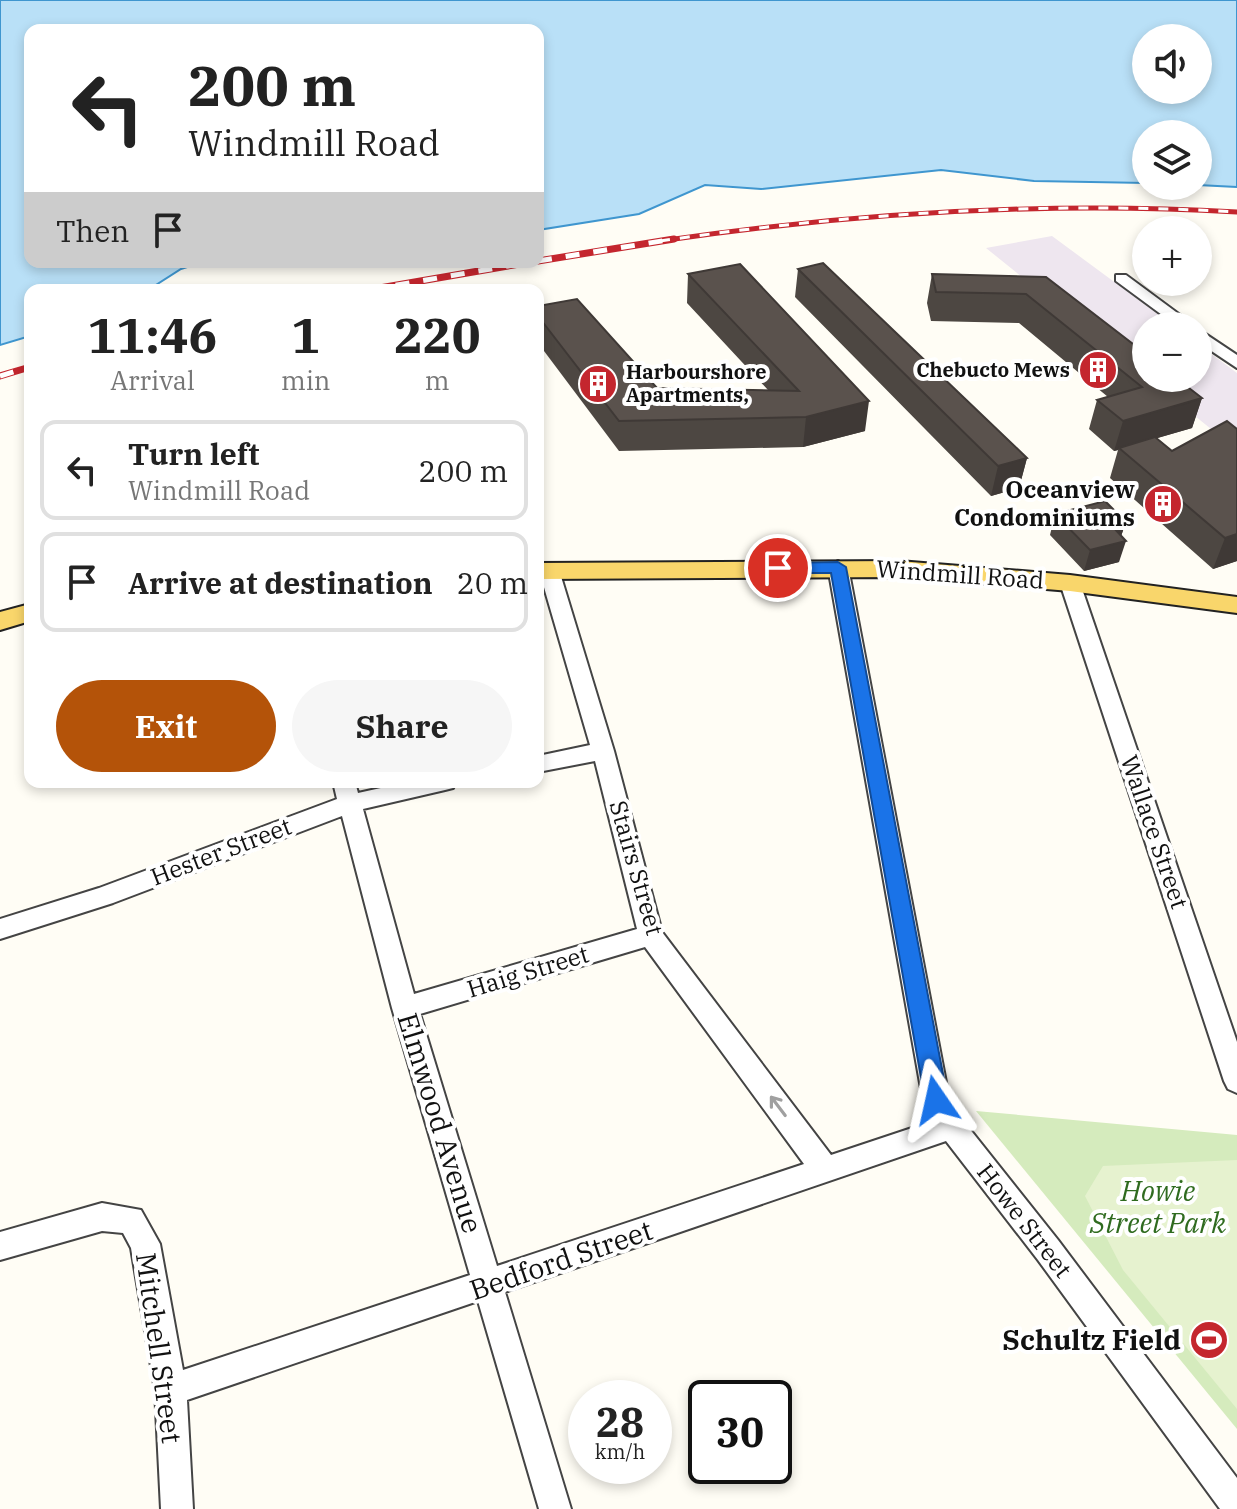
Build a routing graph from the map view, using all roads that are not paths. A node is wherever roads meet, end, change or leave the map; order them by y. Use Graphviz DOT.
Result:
graph roads {
  1 [pos="1121,278"];
  2 [pos="1168,312"];
  3 [pos="1212,344"];
  4 [pos="1237,363"];
  5 [pos="838,567"];
  6 [pos="544,571"];
  7 [pos="1070,583"];
  8 [pos="1237,605"];
  9 [pos="24,614"];
  10 [pos="0,621"];
  11 [pos="603,751"];
  12 [pos="544,763"];
  13 [pos="391,788"];
  14 [pos="346,793"];
  15 [pos="0,929"];
  16 [pos="650,935"];
  17 [pos="405,1008"];
  18 [pos="1237,1081"];
  19 [pos="951,1127"];
  20 [pos="824,1168"];
  21 [pos="0,1246"];
  22 [pos="488,1286"];
  23 [pos="171,1390"];
  24 [pos="1237,1505"];
  25 [pos="177,1509"];
  26 [pos="555,1509"];
  1 -- 2 [label="street"];
  3 -- 4 [label="street"];
  5 -- 6 [label="main road, Windmill Road"];
  5 -- 7 [label="main road, Windmill Road"];
  5 -- 19 [label="street, Howe Street"];
  6 -- 11 [label="street, Stairs Street"];
  7 -- 8 [label="main road, Windmill Road"];
  7 -- 18 [label="street, Wallace Street"];
  9 -- 10 [label="main road"];
  11 -- 12 [label="street"];
  11 -- 16 [label="street, Stairs Street"];
  13 -- 14 [label="street, Hester Street"];
  14 -- 15 [label="street, Hester Street"];
  14 -- 17 [label="street, Elmwood Avenue"];
  16 -- 17 [label="street, Haig Street"];
  20 -- 16 [label="street, Stairs Street, one-way"];
  17 -- 22 [label="street, Elmwood Avenue"];
  19 -- 20 [label="street, Bedford Street"];
  19 -- 24 [label="street, Howe Street"];
  20 -- 22 [label="street, Bedford Street"];
  21 -- 23 [label="street, Mitchell Street"];
  22 -- 23 [label="street, Bedford Street"];
  22 -- 26 [label="street, Elmwood Avenue"];
  23 -- 25 [label="street, Mitchell Street"];
}
